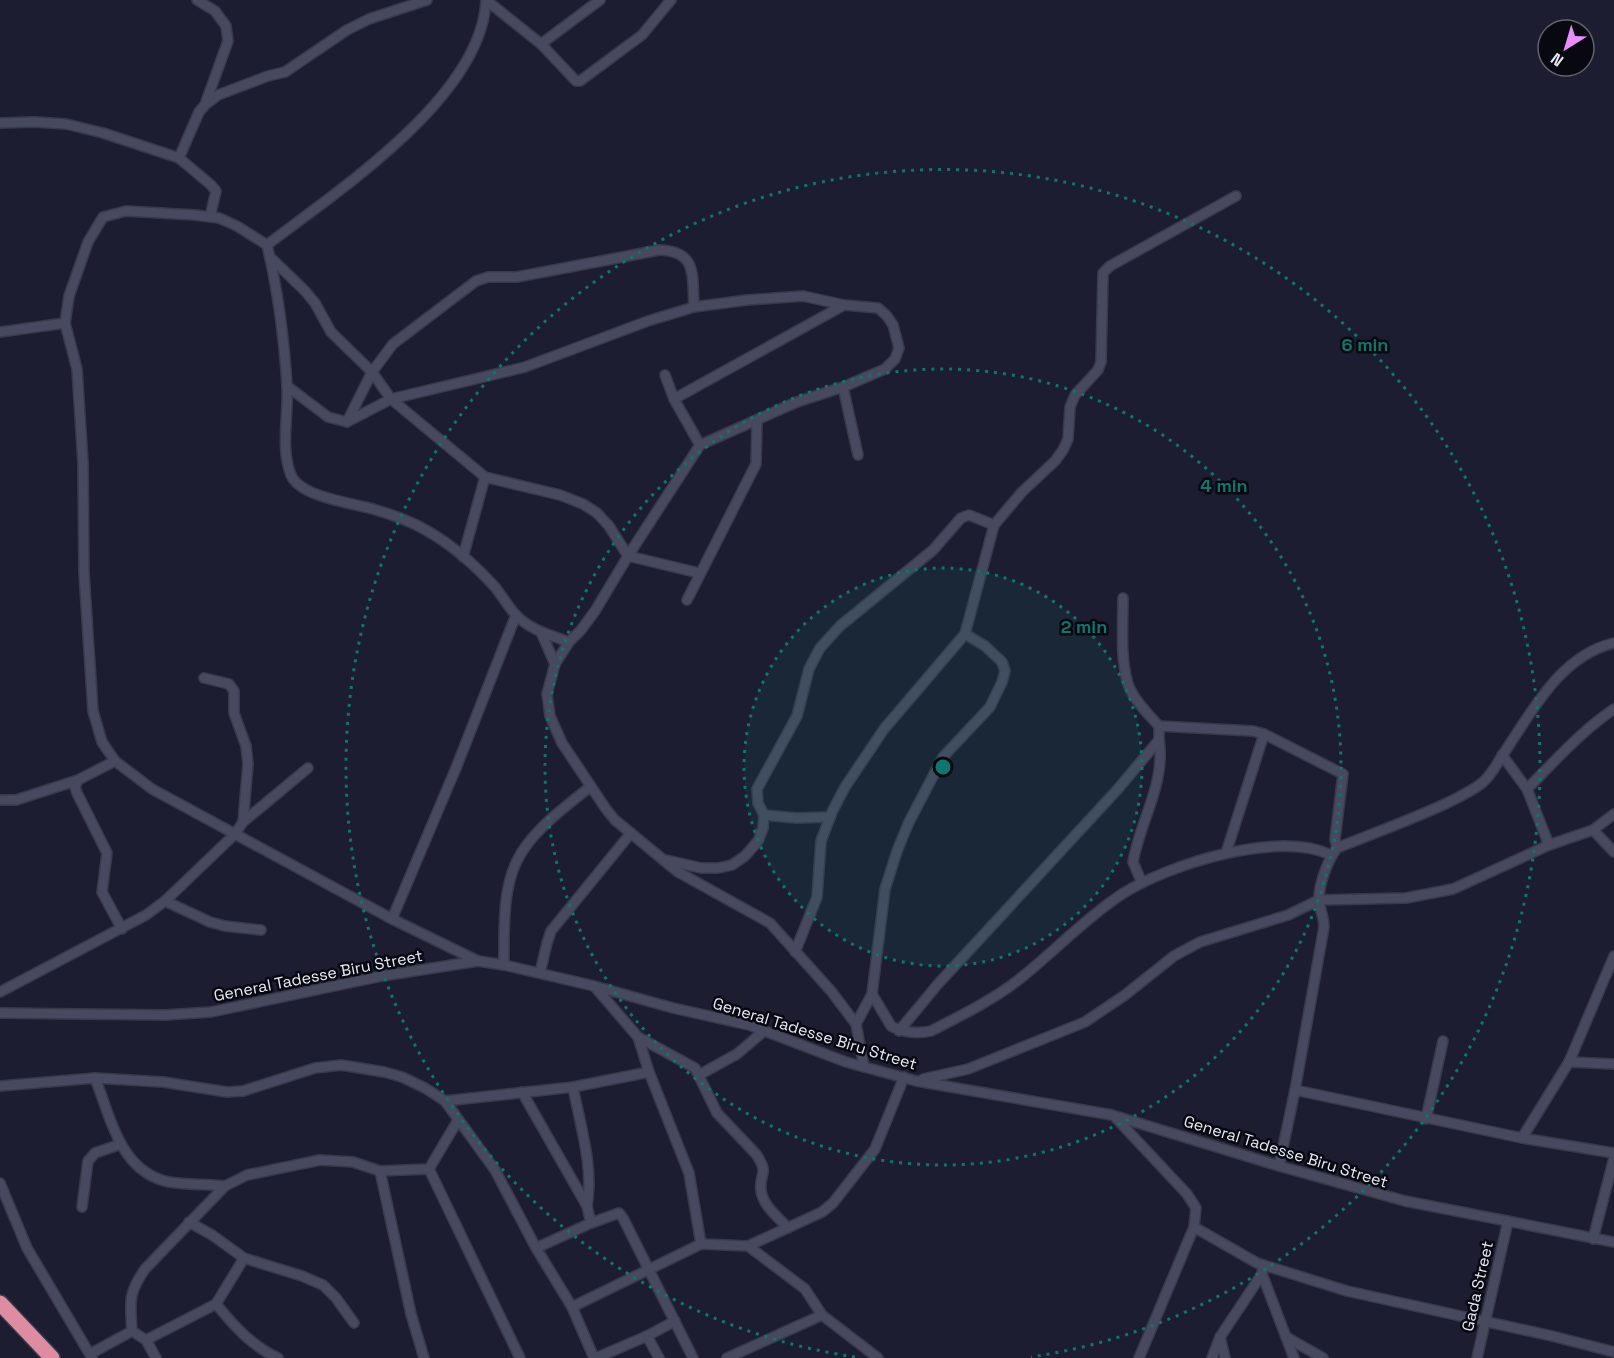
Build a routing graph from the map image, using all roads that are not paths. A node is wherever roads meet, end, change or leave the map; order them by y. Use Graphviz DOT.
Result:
graph roads {
  1 [pos="197,0"];
  2 [pos="427,0"];
  3 [pos="486,0"];
  4 [pos="600,0"];
  5 [pos="671,0"];
  6 [pos="541,44"];
  7 [pos="205,105"];
  8 [pos="0,123"];
  9 [pos="179,158"];
  10 [pos="1236,196"];
  11 [pos="210,217"];
  12 [pos="267,245"];
  13 [pos="270,256"];
  14 [pos="844,305"];
  15 [pos="694,308"];
  16 [pos="65,323"];
  17 [pos="0,332"];
  18 [pos="372,372"];
  19 [pos="665,375"];
  20 [pos="287,386"];
  21 [pos="843,387"];
  22 [pos="391,399"];
  23 [pos="674,399"];
  24 [pos="757,420"];
  25 [pos="347,422"];
  26 [pos="700,445"];
  27 [pos="858,455"];
  28 [pos="485,477"];
  29 [pos="994,525"];
  30 [pos="628,556"];
  31 [pos="463,557"];
  32 [pos="699,573"];
  33 [pos="1123,598"];
  34 [pos="687,600"];
  35 [pos="516,615"];
  36 [pos="540,632"];
  37 [pos="965,634"];
  38 [pos="568,642"];
  39 [pos="1614,644"];
  40 [pos="555,664"];
  41 [pos="204,678"];
  42 [pos="1614,709"];
  43 [pos="1159,726"];
  44 [pos="1264,734"];
  45 [pos="1159,740"];
  46 [pos="1502,755"];
  47 [pos="115,760"];
  48 [pos="308,768"];
  49 [pos="78,780"];
  50 [pos="590,787"];
  51 [pos="1527,789"];
  52 [pos="0,800"];
  53 [pos="1614,814"];
  54 [pos="764,816"];
  55 [pos="830,817"];
  56 [pos="243,822"];
  57 [pos="1593,830"];
  58 [pos="631,833"];
  59 [pos="235,834"];
  60 [pos="1549,845"];
  61 [pos="1334,851"];
  62 [pos="1614,852"];
  63 [pos="1226,854"];
  64 [pos="664,859"];
  65 [pos="1142,883"];
  66 [pos="1319,900"];
  67 [pos="165,902"];
  68 [pos="392,919"];
  69 [pos="122,929"];
  70 [pos="261,930"];
  71 [pos="795,951"];
  72 [pos="1614,956"];
  73 [pos="478,962"];
  74 [pos="504,965"];
  75 [pos="540,973"];
  76 [pos="594,986"];
  77 [pos="0,992"];
  78 [pos="872,994"];
  79 [pos="0,1013"];
  80 [pos="856,1024"];
  81 [pos="899,1030"];
  82 [pos="764,1031"];
  83 [pos="638,1037"];
  84 [pos="1443,1041"];
  85 [pos="1569,1062"];
  86 [pos="1614,1064"];
  87 [pos="864,1067"];
  88 [pos="649,1072"];
  89 [pos="699,1075"];
  90 [pos="904,1077"];
  91 [pos="95,1078"];
  92 [pos="916,1081"];
  93 [pos="0,1086"];
  94 [pos="573,1087"];
  95 [pos="1295,1090"];
  96 [pos="522,1092"];
  97 [pos="445,1101"];
  98 [pos="1112,1115"];
  99 [pos="1426,1119"];
  100 [pos="458,1120"];
  101 [pos="1522,1138"];
  102 [pos="120,1144"];
  103 [pos="1614,1153"];
  104 [pos="1614,1158"];
  105 [pos="1279,1166"];
  106 [pos="429,1168"];
  107 [pos="380,1171"];
  108 [pos="0,1183"];
  109 [pos="225,1185"];
  110 [pos="587,1206"];
  111 [pos="82,1208"];
  112 [pos="1508,1221"];
  113 [pos="189,1222"];
  114 [pos="591,1223"];
  115 [pos="1194,1227"];
  116 [pos="788,1228"];
  117 [pos="1593,1239"];
  118 [pos="1614,1242"];
  119 [pos="701,1244"];
  120 [pos="748,1246"];
  121 [pos="536,1248"];
  122 [pos="244,1258"];
  123 [pos="649,1268"];
  124 [pos="1263,1270"];
  125 [pos="0,1303"];
  126 [pos="216,1304"];
  127 [pos="572,1307"];
  128 [pos="822,1315"];
  129 [pos="675,1322"];
  130 [pos="354,1323"];
  131 [pos="1484,1323"];
  132 [pos="132,1331"];
  133 [pos="647,1336"];
  134 [pos="1286,1336"];
  135 [pos="1220,1337"];
  136 [pos="146,1340"];
  137 [pos="1614,1352"];
  138 [pos="91,1356"];
  139 [pos="52,1358"];
  140 [pos="156,1358"];
  141 [pos="278,1358"];
  142 [pos="424,1358"];
  143 [pos="520,1358"];
  144 [pos="595,1358"];
  145 [pos="659,1358"];
  146 [pos="693,1358"];
  147 [pos="727,1358"];
  148 [pos="878,1358"];
  149 [pos="1139,1358"];
  150 [pos="1212,1358"];
  151 [pos="1225,1358"];
  152 [pos="1294,1358"];
  153 [pos="1323,1358"];
  154 [pos="1477,1358"];
  1 -- 7 [label="street"];
  2 -- 7 [label="street"];
  3 -- 6 [label="street"];
  3 -- 12 [label="street"];
  4 -- 6 [label="street"];
  5 -- 6 [label="street"];
  7 -- 9 [label="street"];
  8 -- 9 [label="street"];
  9 -- 11 [label="street"];
  10 -- 29 [label="street"];
  11 -- 12 [label="street"];
  11 -- 16 [label="street"];
  12 -- 13 [label="street"];
  13 -- 18 [label="street"];
  13 -- 20 [label="street"];
  14 -- 15 [label="street"];
  14 -- 21 [label="street"];
  14 -- 23 [label="street"];
  15 -- 18 [label="street"];
  15 -- 22 [label="street"];
  16 -- 17 [label="street"];
  16 -- 47 [label="street"];
  18 -- 22 [label="street"];
  18 -- 25 [label="street"];
  19 -- 23 [label="street"];
  20 -- 25 [label="street"];
  20 -- 31 [label="street"];
  21 -- 24 [label="street"];
  21 -- 27 [label="street"];
  22 -- 25 [label="street"];
  22 -- 28 [label="street"];
  23 -- 26 [label="street"];
  24 -- 26 [label="street"];
  24 -- 32 [label="street"];
  26 -- 30 [label="street"];
  28 -- 30 [label="street"];
  28 -- 31 [label="street"];
  29 -- 37 [label="street"];
  29 -- 54 [label="street"];
  30 -- 32 [label="street"];
  30 -- 38 [label="street"];
  31 -- 35 [label="street"];
  32 -- 34 [label="street"];
  33 -- 43 [label="street"];
  35 -- 36 [label="street"];
  35 -- 68 [label="street"];
  36 -- 38 [label="street"];
  36 -- 40 [label="street"];
  37 -- 55 [label="street"];
  37 -- 78 [label="street"];
  38 -- 40 [label="street"];
  39 -- 46 [label="street"];
  40 -- 50 [label="street"];
  41 -- 56 [label="street"];
  42 -- 51 [label="street"];
  43 -- 44 [label="street"];
  43 -- 45 [label="street"];
  44 -- 61 [label="street"];
  44 -- 63 [label="street"];
  45 -- 65 [label="street"];
  45 -- 81 [label="street"];
  46 -- 51 [label="street"];
  46 -- 61 [label="street"];
  47 -- 49 [label="street"];
  47 -- 59 [label="street"];
  48 -- 56 [label="street"];
  49 -- 52 [label="street"];
  49 -- 69 [label="street"];
  50 -- 58 [label="street"];
  50 -- 74 [label="street"];
  51 -- 60 [label="street"];
  53 -- 57 [label="street"];
  54 -- 55 [label="street"];
  54 -- 64 [label="street"];
  55 -- 71 [label="street"];
  56 -- 59 [label="street"];
  57 -- 60 [label="street"];
  57 -- 62 [label="street"];
  58 -- 64 [label="street"];
  58 -- 75 [label="street"];
  59 -- 67 [label="street"];
  59 -- 68 [label="street"];
  60 -- 66 [label="street"];
  61 -- 63 [label="street"];
  61 -- 66 [label="street"];
  63 -- 65 [label="street"];
  64 -- 71 [label="street"];
  65 -- 81 [label="street"];
  66 -- 92 [label="street"];
  66 -- 95 [label="street"];
  67 -- 69 [label="street"];
  67 -- 70 [label="street"];
  68 -- 73 [label="street"];
  69 -- 77 [label="street"];
  71 -- 80 [label="street"];
  72 -- 85 [label="street"];
  73 -- 74 [label="street, General Tadesse Biru Street"];
  73 -- 79 [label="street, General Tadesse Biru Street"];
  74 -- 75 [label="street, General Tadesse Biru Street"];
  75 -- 76 [label="street, General Tadesse Biru Street"];
  76 -- 82 [label="street, General Tadesse Biru Street"];
  76 -- 83 [label="street"];
  78 -- 80 [label="street"];
  78 -- 81 [label="street"];
  80 -- 87 [label="street"];
  82 -- 87 [label="street, General Tadesse Biru Street"];
  82 -- 89 [label="street"];
  83 -- 88 [label="street"];
  83 -- 89 [label="street"];
  84 -- 99 [label="street"];
  85 -- 86 [label="street"];
  85 -- 101 [label="street"];
  87 -- 90 [label="street, General Tadesse Biru Street"];
  88 -- 94 [label="street"];
  88 -- 119 [label="street"];
  89 -- 116 [label="street"];
  90 -- 92 [label="street, General Tadesse Biru Street"];
  90 -- 116 [label="street"];
  91 -- 93 [label="street"];
  91 -- 97 [label="street"];
  91 -- 102 [label="street"];
  92 -- 98 [label="street, General Tadesse Biru Street"];
  94 -- 96 [label="street"];
  94 -- 110 [label="street"];
  95 -- 99 [label="street"];
  95 -- 105 [label="street"];
  96 -- 97 [label="street"];
  96 -- 110 [label="street"];
  97 -- 100 [label="street"];
  98 -- 105 [label="street, General Tadesse Biru Street"];
  98 -- 115 [label="street"];
  99 -- 101 [label="street"];
  100 -- 106 [label="street"];
  100 -- 121 [label="street"];
  101 -- 103 [label="street"];
  102 -- 109 [label="street"];
  102 -- 111 [label="street"];
  104 -- 117 [label="street"];
  105 -- 112 [label="street, General Tadesse Biru Street"];
  106 -- 107 [label="street"];
  106 -- 143 [label="street"];
  107 -- 109 [label="street"];
  107 -- 142 [label="street"];
  108 -- 138 [label="street"];
  109 -- 113 [label="street"];
  110 -- 114 [label="street"];
  112 -- 117 [label="street, General Tadesse Biru Street"];
  112 -- 131 [label="street, Gada Street"];
  113 -- 122 [label="street"];
  113 -- 132 [label="street"];
  114 -- 121 [label="street"];
  114 -- 123 [label="street"];
  115 -- 124 [label="street"];
  115 -- 149 [label="street"];
  116 -- 120 [label="street"];
  117 -- 118 [label="street, General Tadesse Biru Street"];
  119 -- 120 [label="street"];
  119 -- 123 [label="street"];
  120 -- 128 [label="street"];
  121 -- 127 [label="street"];
  122 -- 126 [label="street"];
  122 -- 130 [label="street"];
  123 -- 127 [label="street"];
  123 -- 129 [label="street"];
  124 -- 131 [label="street"];
  124 -- 134 [label="street"];
  124 -- 135 [label="street"];
  125 -- 139 [label="highway"];
  126 -- 136 [label="street"];
  126 -- 141 [label="street"];
  127 -- 144 [label="street"];
  128 -- 147 [label="street"];
  128 -- 148 [label="street"];
  129 -- 133 [label="street"];
  129 -- 146 [label="street"];
  131 -- 137 [label="street"];
  131 -- 154 [label="street, Gada Street"];
  132 -- 136 [label="street"];
  132 -- 138 [label="street"];
  133 -- 144 [label="street"];
  133 -- 145 [label="street"];
  134 -- 152 [label="street"];
  134 -- 153 [label="street"];
  135 -- 150 [label="street"];
  135 -- 151 [label="street"];
  136 -- 140 [label="street"];
}
